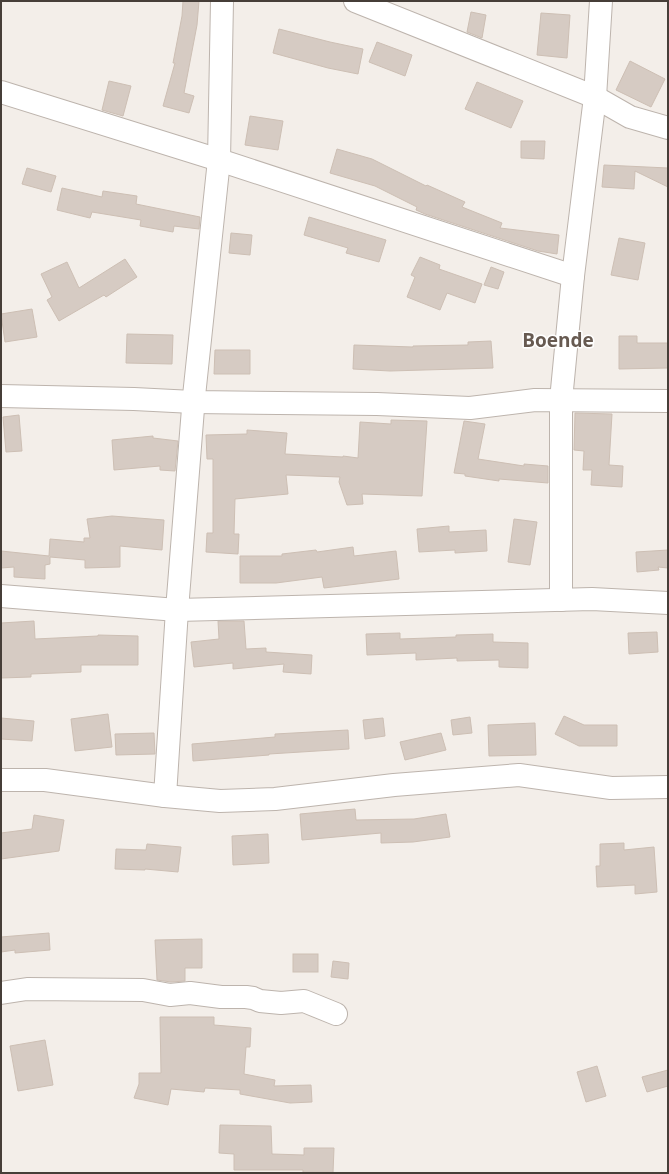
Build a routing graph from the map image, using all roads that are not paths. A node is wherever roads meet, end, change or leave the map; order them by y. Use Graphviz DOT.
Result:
graph roads {
  1 [pos="222,1"];
  2 [pos="355,1"];
  3 [pos="601,1"];
  4 [pos="1,92"];
  5 [pos="595,97"];
  6 [pos="668,128"];
  7 [pos="219,160"];
  8 [pos="573,276"];
  9 [pos="1,396"];
  10 [pos="561,400"];
  11 [pos="668,401"];
  12 [pos="193,402"];
  13 [pos="1,596"];
  14 [pos="561,600"];
  15 [pos="668,602"];
  16 [pos="177,610"];
  17 [pos="1,780"];
  18 [pos="668,787"];
  19 [pos="165,796"];
  20 [pos="1,993"];
  21 [pos="336,1014"];
  1 -- 7 [label="street"];
  2 -- 5 [label="street"];
  3 -- 5 [label="street"];
  4 -- 7 [label="street"];
  5 -- 6 [label="street"];
  5 -- 8 [label="street"];
  7 -- 8 [label="street"];
  7 -- 12 [label="street"];
  8 -- 10 [label="street"];
  9 -- 12 [label="street"];
  10 -- 11 [label="street"];
  10 -- 12 [label="street"];
  10 -- 14 [label="street"];
  12 -- 16 [label="street"];
  13 -- 16 [label="street"];
  14 -- 15 [label="street"];
  14 -- 16 [label="street"];
  16 -- 19 [label="street"];
  17 -- 19 [label="street"];
  18 -- 19 [label="street"];
  20 -- 21 [label="street"];
}
